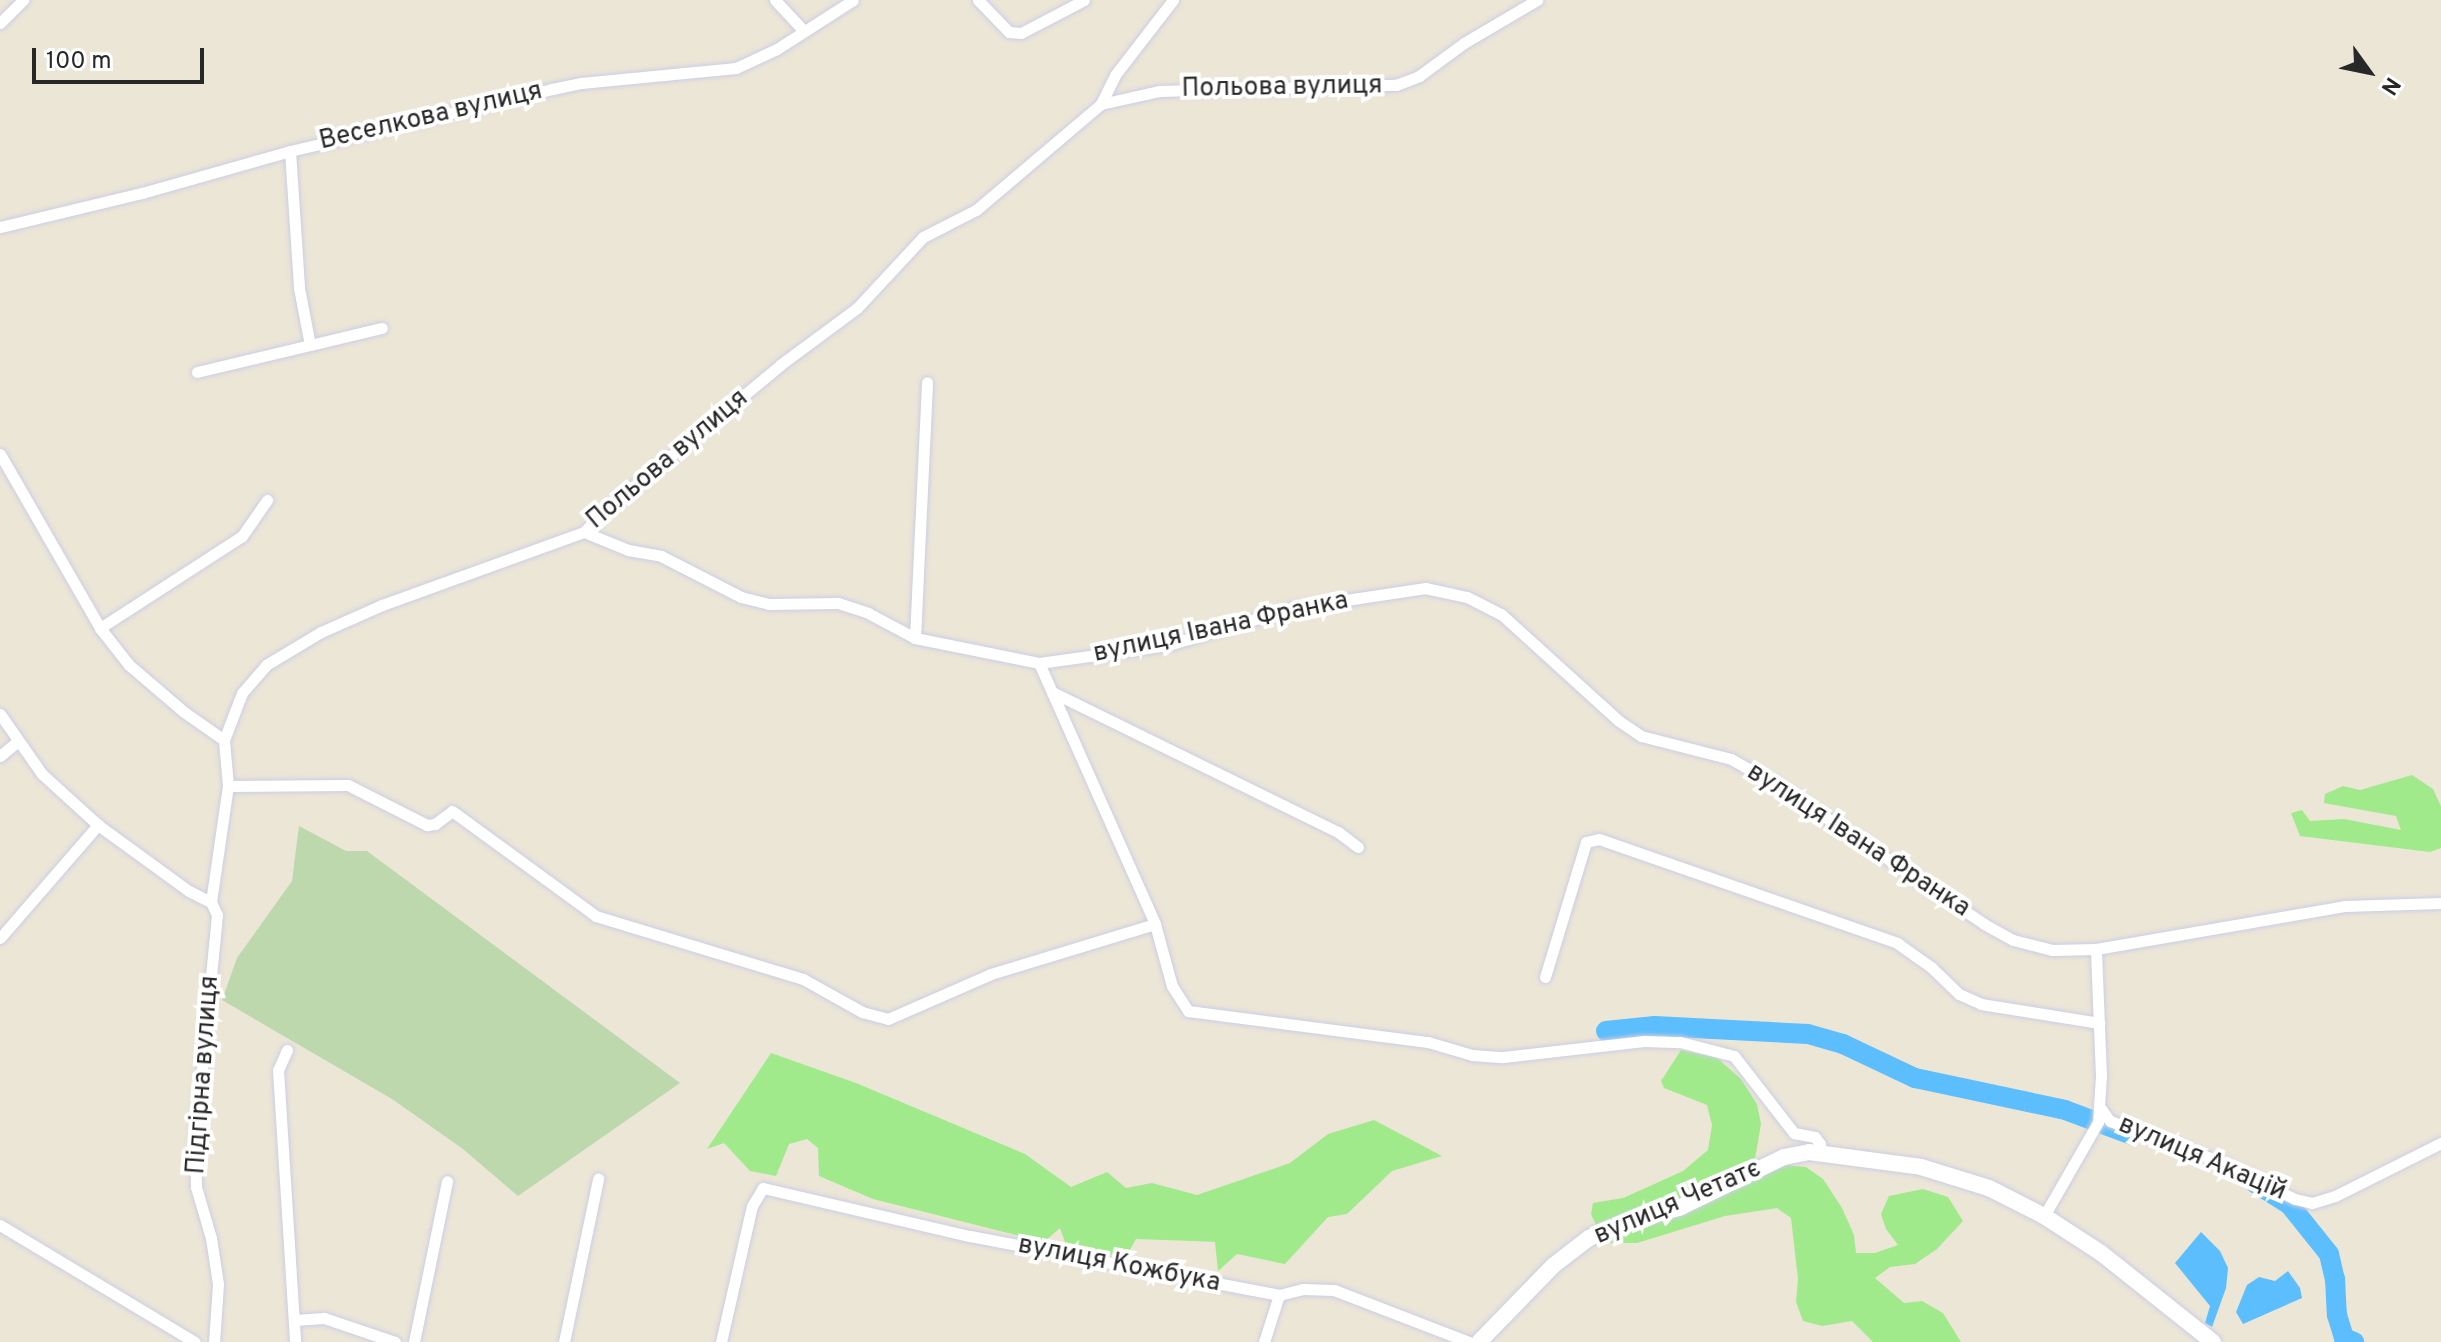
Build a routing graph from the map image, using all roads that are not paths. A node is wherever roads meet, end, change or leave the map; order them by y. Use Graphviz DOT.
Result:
graph roads {
  1 [pos="23,0"];
  2 [pos="775,0"];
  3 [pos="853,0"];
  4 [pos="978,0"];
  5 [pos="1084,0"];
  6 [pos="1173,0"];
  7 [pos="1537,0"];
  8 [pos="0,23"];
  9 [pos="804,31"];
  10 [pos="1101,104"];
  11 [pos="290,151"];
  12 [pos="0,227"];
  13 [pos="382,328"];
  14 [pos="310,345"];
  15 [pos="197,372"];
  16 [pos="927,382"];
  17 [pos="0,454"];
  18 [pos="267,500"];
  19 [pos="584,532"];
  20 [pos="100,628"];
  21 [pos="915,638"];
  22 [pos="1039,663"];
  23 [pos="1052,692"];
  24 [pos="0,714"];
  25 [pos="224,740"];
  26 [pos="18,741"];
  27 [pos="0,756"];
  28 [pos="228,786"];
  29 [pos="98,825"];
  30 [pos="1358,847"];
  31 [pos="211,902"];
  32 [pos="2441,903"];
  33 [pos="1155,924"];
  34 [pos="0,938"];
  35 [pos="2096,949"];
  36 [pos="1545,977"];
  37 [pos="2099,1023"];
  38 [pos="287,1050"];
  39 [pos="2099,1106"];
  40 [pos="2441,1143"];
  41 [pos="1820,1153"];
  42 [pos="598,1179"];
  43 [pos="447,1181"];
  44 [pos="2044,1216"];
  45 [pos="0,1225"];
  46 [pos="1279,1295"];
  47 [pos="294,1320"];
  48 [pos="195,1342"];
  49 [pos="214,1342"];
  50 [pos="295,1342"];
  51 [pos="395,1342"];
  52 [pos="414,1342"];
  53 [pos="564,1342"];
  54 [pos="721,1342"];
  55 [pos="1264,1342"];
  56 [pos="1469,1342"];
  57 [pos="1479,1342"];
  58 [pos="2213,1342"];
  1 -- 8 [label="street"];
  2 -- 9 [label="street"];
  3 -- 9 [label="street, Веселкова вулиця"];
  4 -- 5 [label="street"];
  6 -- 10 [label="street, Польова вулиця"];
  7 -- 10 [label="street, Польова вулиця"];
  9 -- 11 [label="street, Веселкова вулиця"];
  10 -- 19 [label="street, Польова вулиця"];
  11 -- 12 [label="street, Веселкова вулиця"];
  11 -- 14 [label="street"];
  13 -- 14 [label="street"];
  14 -- 15 [label="street"];
  16 -- 21 [label="street"];
  17 -- 20 [label="street"];
  18 -- 20 [label="street"];
  19 -- 21 [label="street, вулиця Івана Франка"];
  19 -- 25 [label="street, Польова вулиця"];
  20 -- 25 [label="street"];
  21 -- 22 [label="street, вулиця Івана Франка"];
  22 -- 23 [label="street"];
  22 -- 35 [label="street, вулиця Івана Франка"];
  23 -- 30 [label="street"];
  23 -- 33 [label="street"];
  24 -- 26 [label="street"];
  25 -- 28 [label="street, Польова вулиця"];
  26 -- 27 [label="street"];
  26 -- 29 [label="street"];
  28 -- 31 [label="street, Польова вулиця"];
  28 -- 33 [label="street"];
  29 -- 31 [label="street"];
  29 -- 34 [label="street"];
  31 -- 49 [label="street, Підгірна вулиця"];
  32 -- 35 [label="street, вулиця Івана Франка"];
  33 -- 41 [label="street"];
  35 -- 37 [label="street"];
  36 -- 37 [label="street"];
  37 -- 39 [label="street"];
  38 -- 47 [label="street"];
  39 -- 40 [label="street, вулиця Акацій"];
  39 -- 44 [label="street"];
  41 -- 44 [label="street, вулиця Четатє"];
  41 -- 57 [label="street, вулиця Четатє"];
  42 -- 53 [label="street"];
  43 -- 52 [label="street"];
  44 -- 58 [label="street, вулиця Четатє"];
  45 -- 48 [label="street"];
  46 -- 54 [label="street, вулиця Кожбука"];
  46 -- 55 [label="street"];
  46 -- 56 [label="street, вулиця Кожбука"];
  47 -- 50 [label="street"];
  47 -- 51 [label="street"];
}
